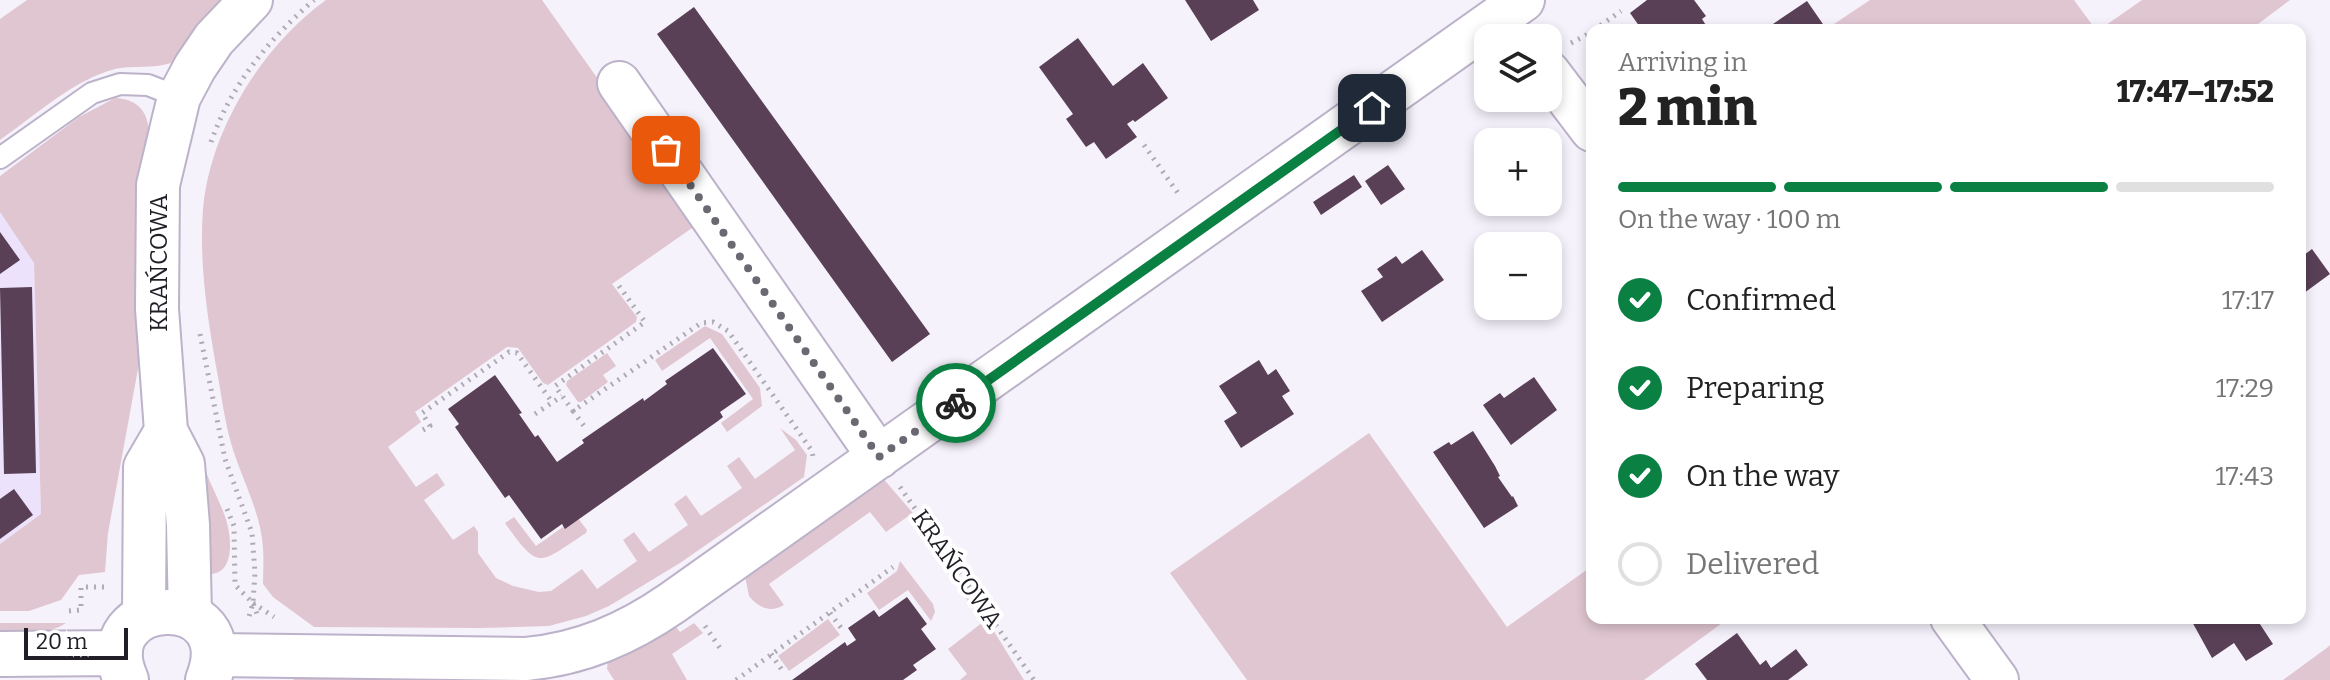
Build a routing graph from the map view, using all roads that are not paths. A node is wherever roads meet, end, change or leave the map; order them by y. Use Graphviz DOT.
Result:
graph roads {
  1 [pos="251,0"];
  2 [pos="1511,13"];
  3 [pos="619,83"];
  4 [pos="1562,90"];
  5 [pos="179,97"];
  6 [pos="1586,122"];
  7 [pos="0,158"];
  8 [pos="166,431"];
  9 [pos="879,457"];
  10 [pos="130,602"];
  11 [pos="190,616"];
  12 [pos="1956,624"];
  13 [pos="231,652"];
  14 [pos="0,654"];
  15 [pos="0,663"];
  16 [pos="123,666"];
  17 [pos="29,680"];
  18 [pos="1997,680"];
  1 -- 5 [label="street, KRAŃCOWA"];
  2 -- 9 [label="street"];
  3 -- 9 [label="street"];
  4 -- 6 [label="street"];
  5 -- 7 [label="lane"];
  5 -- 8 [label="street, KRAŃCOWA"];
  8 -- 10 [label="street"];
  8 -- 11 [label="street, KRAŃCOWA"];
  9 -- 13 [label="street"];
  10 -- 11 [label="street"];
  10 -- 16 [label="street"];
  11 -- 13 [label="street"];
  12 -- 18 [label="street"];
  14 -- 16 [label="street"];
  15 -- 17 [label="street"];
}
